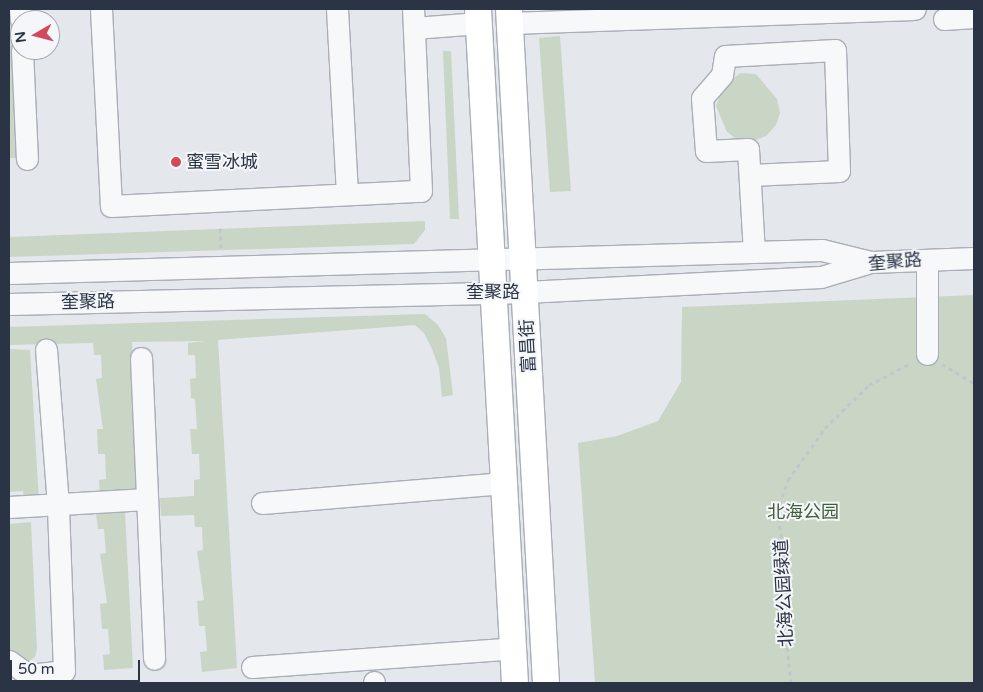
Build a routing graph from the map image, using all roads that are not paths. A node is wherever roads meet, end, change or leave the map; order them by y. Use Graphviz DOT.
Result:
graph roads {
  1 [pos="101,9"];
  2 [pos="337,9"];
  3 [pos="916,9"];
  4 [pos="838,10"];
  5 [pos="746,12"];
  6 [pos="652,14"];
  7 [pos="574,15"];
  8 [pos="478,16"];
  9 [pos="509,16"];
  10 [pos="974,17"];
  11 [pos="413,18"];
  12 [pos="944,19"];
  13 [pos="22,60"];
  14 [pos="27,159"];
  15 [pos="750,175"];
  16 [pos="347,194"];
  17 [pos="754,252"];
  18 [pos="492,258"];
  19 [pos="974,258"];
  20 [pos="523,259"];
  21 [pos="927,260"];
  22 [pos="871,262"];
  23 [pos="9,273"];
  24 [pos="494,291"];
  25 [pos="524,292"];
  26 [pos="9,304"];
  27 [pos="46,349"];
  28 [pos="926,354"];
  29 [pos="141,358"];
  30 [pos="504,483"];
  31 [pos="147,500"];
  32 [pos="262,503"];
  33 [pos="58,504"];
  34 [pos="9,507"];
  35 [pos="514,648"];
  36 [pos="154,658"];
  37 [pos="9,661"];
  38 [pos="252,667"];
  39 [pos="28,679"];
  40 [pos="516,683"];
  41 [pos="546,683"];
  1 -- 16 [label="street"];
  2 -- 16 [label="street"];
  3 -- 4 [label="street"];
  4 -- 5 [label="street"];
  5 -- 6 [label="street"];
  6 -- 7 [label="street"];
  7 -- 9 [label="street"];
  8 -- 11 [label="street"];
  8 -- 18 [label="main road, 富昌街"];
  9 -- 20 [label="main road, 富昌街"];
  10 -- 12 [label="street"];
  11 -- 16 [label="street"];
  13 -- 14 [label="street"];
  15 -- 15 [label="street"];
  15 -- 17 [label="street"];
  17 -- 20 [label="street"];
  17 -- 22 [label="street"];
  18 -- 20 [label="street"];
  18 -- 23 [label="street"];
  18 -- 24 [label="main road, 富昌街"];
  19 -- 21 [label="street, 奎聚路"];
  20 -- 25 [label="main road, 富昌街"];
  21 -- 22 [label="street, 奎聚路"];
  21 -- 28 [label="street"];
  22 -- 25 [label="street, 奎聚路"];
  24 -- 25 [label="street, 奎聚路"];
  24 -- 26 [label="street, 奎聚路"];
  24 -- 30 [label="main road, 富昌街"];
  25 -- 41 [label="main road, 富昌街"];
  27 -- 33 [label="street"];
  29 -- 31 [label="street"];
  30 -- 32 [label="street"];
  30 -- 35 [label="main road, 富昌街"];
  31 -- 33 [label="street"];
  31 -- 36 [label="street"];
  33 -- 34 [label="street"];
  33 -- 39 [label="street"];
  35 -- 38 [label="street"];
  35 -- 40 [label="main road, 富昌街"];
  37 -- 39 [label="street"];
}
